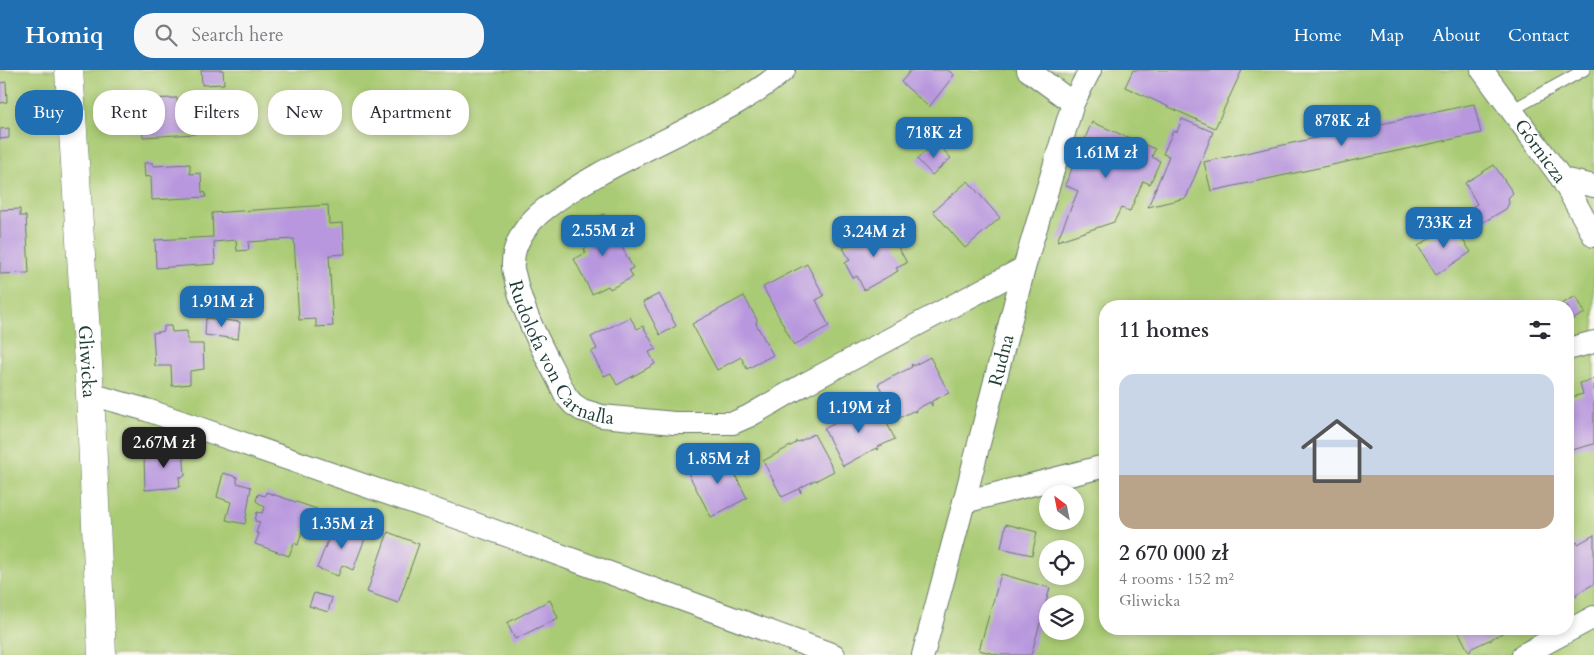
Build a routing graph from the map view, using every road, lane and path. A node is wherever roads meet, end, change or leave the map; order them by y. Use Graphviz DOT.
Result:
graph roads {
  1 [pos="69,70"];
  2 [pos="784,70"];
  3 [pos="1028,70"];
  4 [pos="1090,70"];
  5 [pos="1482,70"];
  6 [pos="1584,70"];
  7 [pos="1073,102"];
  8 [pos="1512,110"];
  9 [pos="1562,180"];
  10 [pos="1594,186"];
  11 [pos="1594,236"];
  12 [pos="1024,268"];
  13 [pos="1594,342"];
  14 [pos="1574,347"];
  15 [pos="90,394"];
  16 [pos="1099,468"];
  17 [pos="964,502"];
  18 [pos="1594,617"];
  19 [pos="1574,628"];
  20 [pos="1560,635"];
  21 [pos="102,655"];
  22 [pos="834,655"];
  23 [pos="923,655"];
  24 [pos="1523,655"];
  1 -- 15 [label="street, Gliwicka"];
  2 -- 12 [label="street, Rudolofa von Carnalla"];
  3 -- 7 [label="street"];
  4 -- 7 [label="street, Rudna"];
  5 -- 8 [label="street, Górnicza"];
  6 -- 8 [label="lane"];
  7 -- 12 [label="street, Rudna"];
  8 -- 9 [label="street, Górnicza"];
  9 -- 10 [label="street"];
  9 -- 11 [label="street, Górnicza"];
  12 -- 17 [label="street, Rudna"];
  13 -- 14 [label="street"];
  15 -- 21 [label="street, Gliwicka"];
  15 -- 22 [label="street"];
  16 -- 17 [label="street"];
  17 -- 23 [label="street, Rudna"];
  18 -- 19 [label="street"];
  20 -- 24 [label="street"];
}
